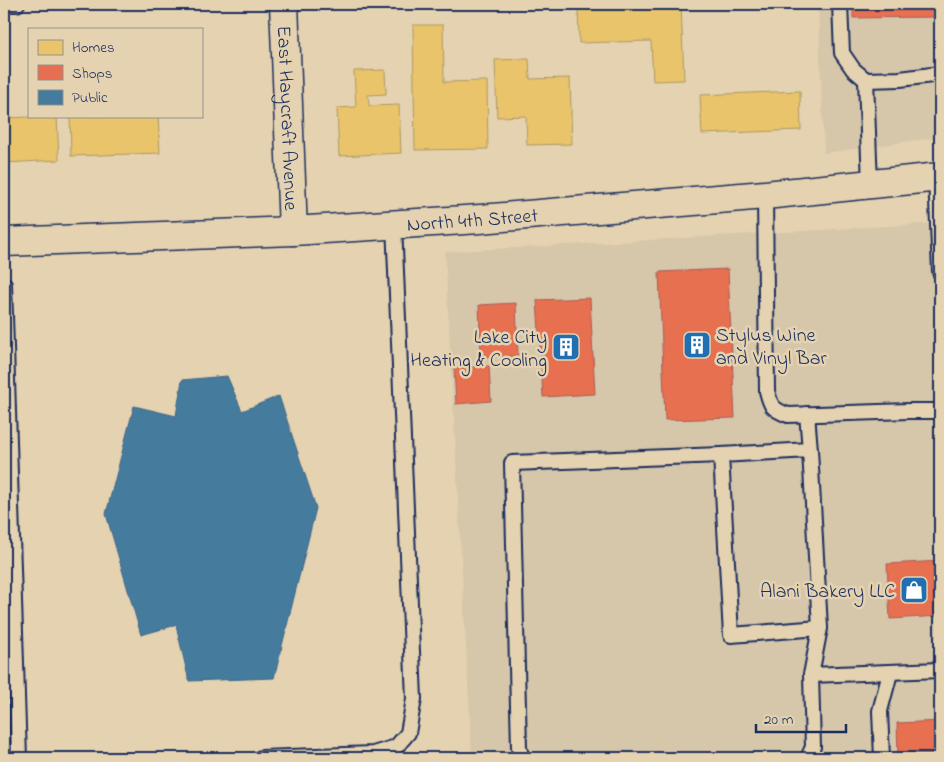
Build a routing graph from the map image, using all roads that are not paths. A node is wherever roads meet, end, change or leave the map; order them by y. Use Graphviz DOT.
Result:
graph roads {
  1 [pos="4,4"];
  2 [pos="17,4"];
  3 [pos="284,4"];
  4 [pos="840,4"];
  5 [pos="940,74"];
  6 [pos="866,80"];
  7 [pos="938,177"];
  8 [pos="870,184"];
  9 [pos="765,194"];
  10 [pos="394,224"];
  11 [pos="293,231"];
  12 [pos="4,242"];
  13 [pos="940,272"];
  14 [pos="4,284"];
  15 [pos="940,411"];
  16 [pos="807,414"];
  17 [pos="810,450"];
  18 [pos="721,455"];
  19 [pos="820,628"];
  20 [pos="940,670"];
  21 [pos="890,673"];
  22 [pos="811,675"];
  23 [pos="19,758"];
  24 [pos="261,758"];
  25 [pos="522,758"];
  26 [pos="808,758"];
  27 [pos="882,758"];
  1 -- 2 [label="lane"];
  3 -- 11 [label="main road, East Haycraft Avenue"];
  4 -- 6 [label="lane"];
  5 -- 6 [label="lane"];
  6 -- 8 [label="lane"];
  7 -- 8 [label="main road, North 4th Street"];
  7 -- 13 [label="lane"];
  8 -- 9 [label="main road, North 4th Street"];
  9 -- 10 [label="main road, North 4th Street"];
  9 -- 16 [label="lane"];
  10 -- 11 [label="main road, North 4th Street"];
  10 -- 24 [label="lane"];
  11 -- 12 [label="main road, North 4th Street"];
  14 -- 23 [label="lane"];
  15 -- 16 [label="lane"];
  16 -- 17 [label="lane"];
  17 -- 18 [label="lane"];
  17 -- 19 [label="lane"];
  18 -- 19 [label="lane"];
  18 -- 25 [label="lane"];
  19 -- 22 [label="lane"];
  20 -- 21 [label="lane"];
  21 -- 22 [label="lane"];
  21 -- 27 [label="lane"];
  22 -- 26 [label="lane"];
}
